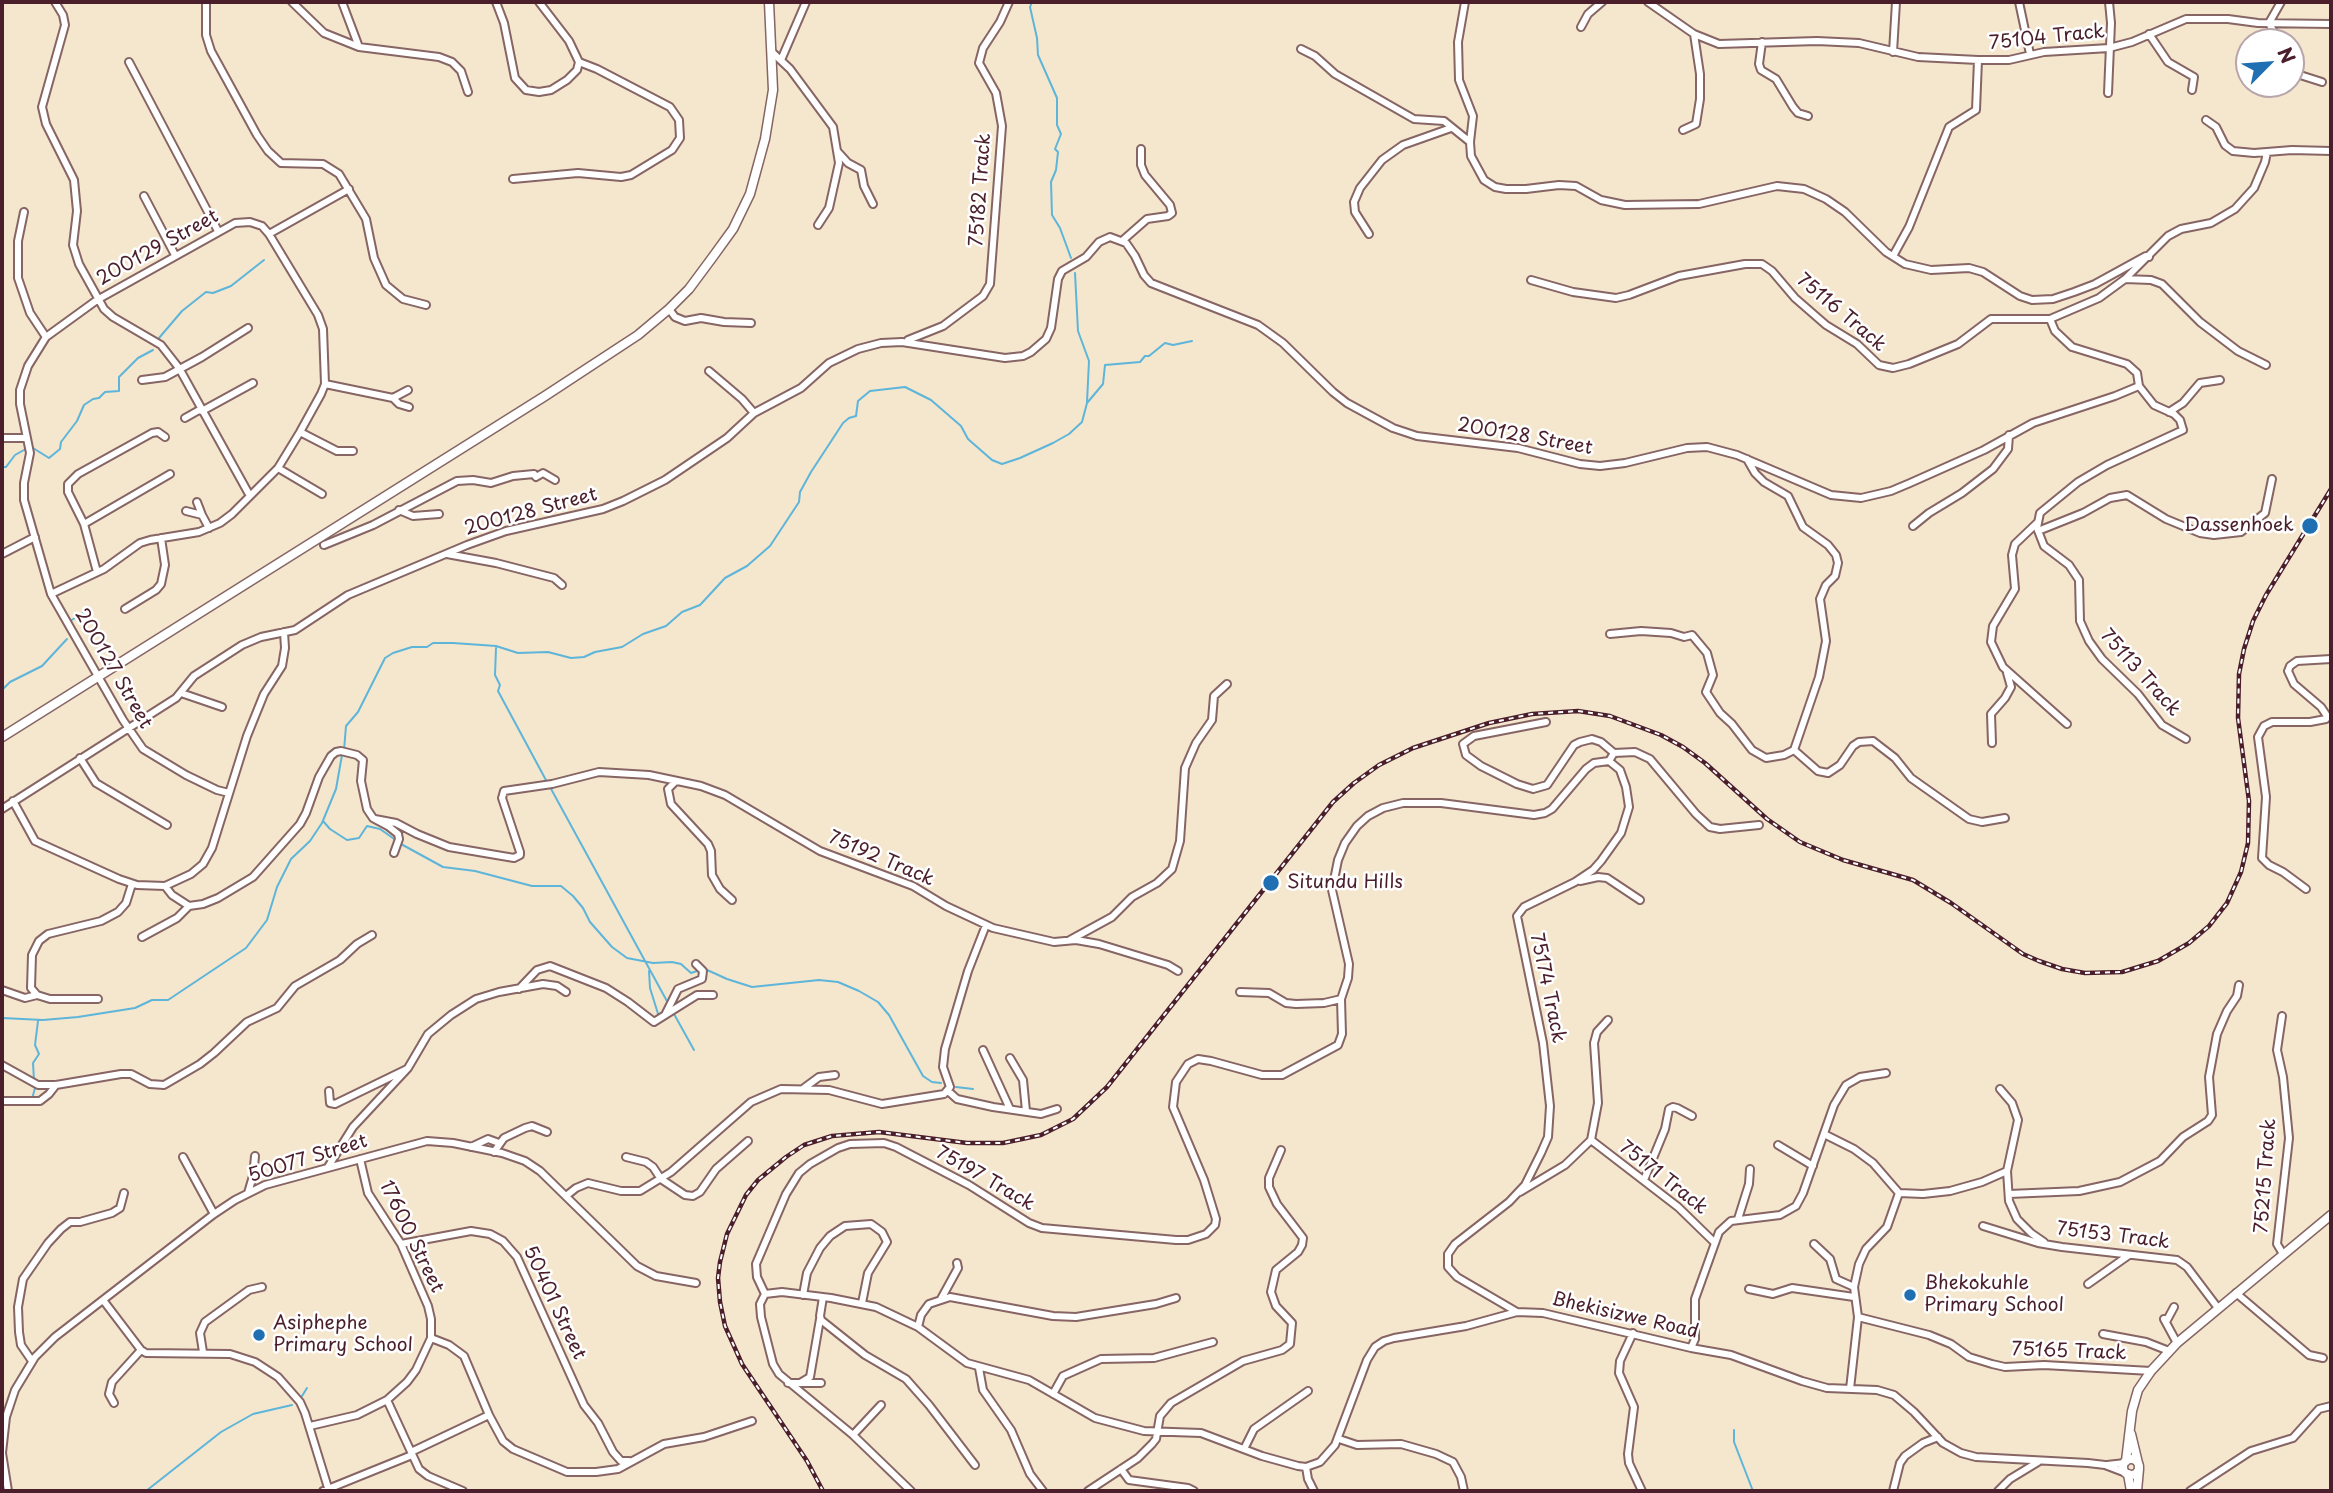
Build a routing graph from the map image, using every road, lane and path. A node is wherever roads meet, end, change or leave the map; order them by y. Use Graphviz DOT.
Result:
graph roads {
  1 [pos="55,2"];
  2 [pos="206,2"];
  3 [pos="292,2"];
  4 [pos="342,2"];
  5 [pos="496,2"];
  6 [pos="539,2"];
  7 [pos="769,2"];
  8 [pos="806,2"];
  9 [pos="1009,2"];
  10 [pos="1465,2"];
  11 [pos="1602,2"];
  12 [pos="1896,2"];
  13 [pos="2020,2"];
  14 [pos="2109,2"];
  15 [pos="2281,2"];
  16 [pos="1653,3"];
  17 [pos="2269,23"];
  18 [pos="2331,24"];
  19 [pos="1581,27"];
  20 [pos="2272,28"];
  21 [pos="1694,34"];
  22 [pos="2149,34"];
  23 [pos="1762,42"];
  24 [pos="359,47"];
  25 [pos="2109,48"];
  26 [pos="1301,49"];
  27 [pos="1893,52"];
  28 [pos="772,53"];
  29 [pos="2030,54"];
  30 [pos="781,60"];
  31 [pos="1978,61"];
  32 [pos="129,62"];
  33 [pos="579,62"];
  34 [pos="2305,77"];
  35 [pos="2322,82"];
  36 [pos="2192,90"];
  37 [pos="468,92"];
  38 [pos="2108,93"];
  39 [pos="1808,116"];
  40 [pos="2206,120"];
  41 [pos="1453,128"];
  42 [pos="1682,130"];
  43 [pos="1470,142"];
  44 [pos="1141,149"];
  45 [pos="837,150"];
  46 [pos="2331,151"];
  47 [pos="2267,152"];
  48 [pos="513,179"];
  49 [pos="349,189"];
  50 [pos="144,196"];
  51 [pos="873,204"];
  52 [pos="24,212"];
  53 [pos="818,225"];
  54 [pos="218,231"];
  55 [pos="270,234"];
  56 [pos="1369,234"];
  57 [pos="1122,241"];
  58 [pos="175,255"];
  59 [pos="1893,256"];
  60 [pos="2149,257"];
  61 [pos="2125,279"];
  62 [pos="1531,280"];
  63 [pos="97,300"];
  64 [pos="426,305"];
  65 [pos="669,309"];
  66 [pos="2049,319"];
  67 [pos="751,323"];
  68 [pos="248,328"];
  69 [pos="46,337"];
  70 [pos="902,342"];
  71 [pos="2266,365"];
  72 [pos="179,368"];
  73 [pos="709,370"];
  74 [pos="142,380"];
  75 [pos="2220,380"];
  76 [pos="253,383"];
  77 [pos="325,384"];
  78 [pos="2138,386"];
  79 [pos="408,390"];
  80 [pos="393,398"];
  81 [pos="409,407"];
  82 [pos="202,410"];
  83 [pos="2169,412"];
  84 [pos="754,413"];
  85 [pos="185,418"];
  86 [pos="300,432"];
  87 [pos="2009,435"];
  88 [pos="165,437"];
  89 [pos="2,438"];
  90 [pos="28,441"];
  91 [pos="353,451"];
  92 [pos="1746,459"];
  93 [pos="278,468"];
  94 [pos="170,474"];
  95 [pos="2272,479"];
  96 [pos="555,480"];
  97 [pos="322,494"];
  98 [pos="250,496"];
  99 [pos="197,502"];
  100 [pos="186,510"];
  101 [pos="399,510"];
  102 [pos="439,514"];
  103 [pos="202,515"];
  104 [pos="2037,523"];
  105 [pos="84,524"];
  106 [pos="1913,526"];
  107 [pos="209,528"];
  108 [pos="2038,531"];
  109 [pos="35,537"];
  110 [pos="161,538"];
  111 [pos="324,545"];
  112 [pos="445,553"];
  113 [pos="2,554"];
  114 [pos="97,572"];
  115 [pos="562,585"];
  116 [pos="51,594"];
  117 [pos="125,609"];
  118 [pos="284,632"];
  119 [pos="1610,634"];
  120 [pos="2331,659"];
  121 [pos="2007,671"];
  122 [pos="98,675"];
  123 [pos="1227,684"];
  124 [pos="181,693"];
  125 [pos="222,707"];
  126 [pos="1546,722"];
  127 [pos="2067,724"];
  128 [pos="128,727"];
  129 [pos="2,737"];
  130 [pos="2186,739"];
  131 [pos="1992,743"];
  132 [pos="1794,750"];
  133 [pos="1614,753"];
  134 [pos="80,758"];
  135 [pos="1609,761"];
  136 [pos="676,781"];
  137 [pos="229,793"];
  138 [pos="13,801"];
  139 [pos="2,809"];
  140 [pos="2005,818"];
  141 [pos="375,819"];
  142 [pos="167,825"];
  143 [pos="1759,825"];
  144 [pos="394,853"];
  145 [pos="1575,882"];
  146 [pos="132,884"];
  147 [pos="165,886"];
  148 [pos="2306,889"];
  149 [pos="732,900"];
  150 [pos="1640,901"];
  151 [pos="189,906"];
  152 [pos="986,925"];
  153 [pos="372,935"];
  154 [pos="142,937"];
  155 [pos="1069,941"];
  156 [pos="696,964"];
  157 [pos="1178,971"];
  158 [pos="2239,985"];
  159 [pos="519,989"];
  160 [pos="2,990"];
  161 [pos="566,992"];
  162 [pos="1240,992"];
  163 [pos="37,995"];
  164 [pos="713,995"];
  165 [pos="98,999"];
  166 [pos="1341,999"];
  167 [pos="2282,1016"];
  168 [pos="663,1018"];
  169 [pos="1608,1020"];
  170 [pos="983,1050"];
  171 [pos="1010,1058"];
  172 [pos="2,1065"];
  173 [pos="408,1068"];
  174 [pos="1885,1073"];
  175 [pos="835,1074"];
  176 [pos="56,1085"];
  177 [pos="804,1088"];
  178 [pos="2000,1090"];
  179 [pos="328,1091"];
  180 [pos="948,1091"];
  181 [pos="2,1101"];
  182 [pos="1010,1109"];
  183 [pos="1057,1110"];
  184 [pos="1026,1111"];
  185 [pos="1692,1116"];
  186 [pos="547,1132"];
  187 [pos="1824,1134"];
  188 [pos="1591,1140"];
  189 [pos="748,1141"];
  190 [pos="499,1143"];
  191 [pos="1777,1145"];
  192 [pos="471,1147"];
  193 [pos="1281,1150"];
  194 [pos="494,1152"];
  195 [pos="255,1156"];
  196 [pos="183,1157"];
  197 [pos="626,1157"];
  198 [pos="360,1159"];
  199 [pos="1812,1166"];
  200 [pos="328,1167"];
  201 [pos="1749,1168"];
  202 [pos="2007,1171"];
  203 [pos="662,1179"];
  204 [pos="1644,1180"];
  205 [pos="124,1193"];
  206 [pos="248,1193"];
  207 [pos="1518,1193"];
  208 [pos="1899,1193"];
  209 [pos="2009,1194"];
  210 [pos="566,1196"];
  211 [pos="214,1214"];
  212 [pos="2331,1214"];
  213 [pos="1738,1219"];
  214 [pos="1983,1226"];
  215 [pos="1714,1242"];
  216 [pos="401,1244"];
  217 [pos="1815,1244"];
  218 [pos="2048,1245"];
  219 [pos="2283,1254"];
  220 [pos="2129,1255"];
  221 [pos="957,1263"];
  222 [pos="696,1283"];
  223 [pos="2088,1284"];
  224 [pos="262,1287"];
  225 [pos="1854,1287"];
  226 [pos="1749,1289"];
  227 [pos="2236,1293"];
  228 [pos="765,1294"];
  229 [pos="803,1295"];
  230 [pos="823,1297"];
  231 [pos="1854,1297"];
  232 [pos="1176,1298"];
  233 [pos="941,1299"];
  234 [pos="103,1300"];
  235 [pos="862,1303"];
  236 [pos="2174,1307"];
  237 [pos="2218,1308"];
  238 [pos="1517,1312"];
  239 [pos="820,1316"];
  240 [pos="1858,1317"];
  241 [pos="918,1327"];
  242 [pos="1633,1334"];
  243 [pos="2103,1334"];
  244 [pos="431,1338"];
  245 [pos="1213,1342"];
  246 [pos="2177,1343"];
  247 [pos="1691,1348"];
  248 [pos="141,1350"];
  249 [pos="2169,1351"];
  250 [pos="203,1352"];
  251 [pos="2323,1358"];
  252 [pos="32,1362"];
  253 [pos="979,1368"];
  254 [pos="2151,1371"];
  255 [pos="788,1383"];
  256 [pos="800,1383"];
  257 [pos="821,1383"];
  258 [pos="1850,1389"];
  259 [pos="1308,1391"];
  260 [pos="1053,1394"];
  261 [pos="387,1400"];
  262 [pos="114,1403"];
  263 [pos="881,1405"];
  264 [pos="2331,1406"];
  265 [pos="489,1415"];
  266 [pos="4,1416"];
  267 [pos="752,1420"];
  268 [pos="310,1426"];
  269 [pos="2130,1431"];
  270 [pos="1156,1432"];
  271 [pos="853,1435"];
  272 [pos="1938,1437"];
  273 [pos="1339,1439"];
  274 [pos="1244,1449"];
  275 [pos="411,1453"];
  276 [pos="633,1461"];
  277 [pos="2038,1462"];
  278 [pos="2125,1462"];
  279 [pos="975,1465"];
  280 [pos="2105,1465"];
  281 [pos="2139,1466"];
  282 [pos="1306,1467"];
  283 [pos="1121,1469"];
  284 [pos="2127,1473"];
  285 [pos="327,1490"];
  286 [pos="8,1491"];
  287 [pos="463,1491"];
  288 [pos="911,1491"];
  289 [pos="1043,1491"];
  290 [pos="1088,1491"];
  291 [pos="1194,1491"];
  292 [pos="1314,1491"];
  293 [pos="1464,1491"];
  294 [pos="1642,1491"];
  295 [pos="1893,1491"];
  296 [pos="1998,1491"];
  297 [pos="2131,1491"];
  298 [pos="2137,1491"];
  299 [pos="2190,1491"];
  1 -- 63 [label="street"];
  2 -- 49 [label="street"];
  3 -- 24 [label="street"];
  4 -- 24 [label="street"];
  5 -- 33 [label="street"];
  6 -- 33 [label="street"];
  7 -- 28 [label="street"];
  8 -- 30 [label="street"];
  9 -- 70 [label="street, 75182 Track"];
  10 -- 43 [label="street"];
  11 -- 19 [label="street"];
  12 -- 27 [label="street"];
  13 -- 29 [label="street"];
  14 -- 25 [label="street"];
  15 -- 17 [label="street"];
  16 -- 21 [label="street, 75104 Track"];
  17 -- 18 [label="street, 75104 Track"];
  17 -- 20 [label="street"];
  17 -- 22 [label="street, 75104 Track"];
  21 -- 23 [label="street, 75104 Track"];
  21 -- 42 [label="street"];
  22 -- 25 [label="street, 75104 Track"];
  22 -- 36 [label="street"];
  23 -- 27 [label="street, 75104 Track"];
  23 -- 39 [label="street"];
  24 -- 37 [label="street"];
  25 -- 29 [label="street, 75104 Track"];
  25 -- 38 [label="street"];
  26 -- 41 [label="street"];
  27 -- 31 [label="street, 75104 Track"];
  28 -- 30 [label="street"];
  28 -- 65 [label="street"];
  29 -- 31 [label="street, 75104 Track"];
  30 -- 45 [label="street"];
  31 -- 59 [label="street"];
  32 -- 54 [label="street"];
  33 -- 48 [label="street"];
  34 -- 35 [label="street"];
  40 -- 47 [label="street"];
  41 -- 43 [label="street"];
  41 -- 56 [label="street"];
  43 -- 59 [label="street"];
  44 -- 57 [label="street"];
  45 -- 51 [label="street"];
  45 -- 53 [label="street"];
  46 -- 47 [label="street"];
  47 -- 60 [label="street"];
  49 -- 55 [label="street"];
  49 -- 64 [label="street"];
  50 -- 58 [label="street"];
  52 -- 69 [label="street"];
  54 -- 55 [label="street, 200129 Street"];
  54 -- 58 [label="street, 200129 Street"];
  55 -- 77 [label="street"];
  57 -- 70 [label="street"];
  57 -- 92 [label="street, 200128 Street"];
  58 -- 63 [label="street, 200129 Street"];
  59 -- 60 [label="street"];
  60 -- 61 [label="street"];
  61 -- 66 [label="street"];
  61 -- 71 [label="street"];
  62 -- 66 [label="street, 75116 Track"];
  63 -- 69 [label="street, 200129 Street"];
  63 -- 72 [label="street"];
  65 -- 67 [label="street"];
  65 -- 122 [label="street"];
  66 -- 78 [label="street"];
  68 -- 72 [label="street"];
  69 -- 90 [label="street, 200129 Street"];
  70 -- 84 [label="street, 200128 Street"];
  72 -- 74 [label="street"];
  72 -- 82 [label="street"];
  73 -- 84 [label="street"];
  75 -- 83 [label="street"];
  76 -- 82 [label="street"];
  77 -- 80 [label="street"];
  77 -- 86 [label="street"];
  78 -- 83 [label="street"];
  78 -- 87 [label="street, 200128 Street"];
  79 -- 80 [label="street"];
  80 -- 81 [label="street"];
  82 -- 85 [label="street"];
  82 -- 98 [label="street"];
  83 -- 104 [label="street"];
  84 -- 112 [label="street, 200128 Street"];
  86 -- 91 [label="street"];
  86 -- 93 [label="street"];
  87 -- 92 [label="street, 200128 Street"];
  87 -- 106 [label="street"];
  88 -- 105 [label="street"];
  89 -- 90 [label="street"];
  90 -- 109 [label="street, 200129 Street"];
  92 -- 132 [label="street"];
  93 -- 97 [label="street"];
  93 -- 98 [label="street"];
  94 -- 105 [label="street"];
  95 -- 108 [label="street"];
  96 -- 101 [label="street"];
  98 -- 107 [label="street"];
  99 -- 103 [label="street"];
  100 -- 103 [label="street"];
  101 -- 102 [label="street"];
  101 -- 111 [label="street"];
  103 -- 107 [label="street"];
  104 -- 108 [label="street"];
  104 -- 121 [label="street"];
  105 -- 114 [label="street"];
  107 -- 110 [label="street"];
  108 -- 130 [label="street, 75113 Track"];
  109 -- 113 [label="street"];
  109 -- 116 [label="street, 200129 Street"];
  110 -- 114 [label="street"];
  110 -- 117 [label="street"];
  112 -- 115 [label="street"];
  112 -- 118 [label="street, 200128 Street"];
  114 -- 116 [label="street"];
  116 -- 122 [label="street, 200127 Street"];
  118 -- 124 [label="street, 200128 Street"];
  118 -- 137 [label="street"];
  119 -- 132 [label="street"];
  120 -- 148 [label="street"];
  121 -- 127 [label="street"];
  121 -- 131 [label="street"];
  122 -- 128 [label="street, 200127 Street"];
  122 -- 129 [label="street"];
  123 -- 155 [label="street"];
  124 -- 125 [label="street"];
  124 -- 128 [label="street, 200128 Street"];
  126 -- 133 [label="street"];
  128 -- 134 [label="street, 200128 Street"];
  128 -- 137 [label="street, 200127 Street"];
  132 -- 140 [label="street"];
  133 -- 135 [label="street"];
  133 -- 143 [label="street"];
  134 -- 138 [label="street, 200128 Street"];
  134 -- 142 [label="street"];
  135 -- 145 [label="street, 75174 Track"];
  135 -- 166 [label="street"];
  136 -- 141 [label="street, 75192 Track"];
  136 -- 149 [label="street"];
  136 -- 152 [label="street, 75192 Track"];
  137 -- 147 [label="street"];
  138 -- 139 [label="street, 200128 Street"];
  138 -- 146 [label="street"];
  141 -- 144 [label="street"];
  141 -- 151 [label="street"];
  145 -- 150 [label="street"];
  145 -- 207 [label="street, 75174 Track"];
  146 -- 147 [label="street"];
  146 -- 163 [label="street"];
  147 -- 151 [label="street"];
  151 -- 154 [label="street"];
  152 -- 155 [label="street, 75192 Track"];
  152 -- 180 [label="street"];
  153 -- 176 [label="street"];
  155 -- 157 [label="street, 75192 Track"];
  156 -- 168 [label="street"];
  158 -- 209 [label="street"];
  159 -- 161 [label="street"];
  159 -- 168 [label="street"];
  159 -- 173 [label="street"];
  160 -- 163 [label="street"];
  162 -- 166 [label="street"];
  163 -- 165 [label="street"];
  164 -- 168 [label="street"];
  166 -- 228 [label="street, 75197 Track"];
  167 -- 219 [label="street, 75215 Track"];
  169 -- 188 [label="street"];
  170 -- 182 [label="street"];
  171 -- 184 [label="street"];
  172 -- 176 [label="street"];
  173 -- 179 [label="street"];
  173 -- 200 [label="street"];
  174 -- 187 [label="street"];
  175 -- 177 [label="street"];
  176 -- 181 [label="street"];
  177 -- 180 [label="street"];
  177 -- 203 [label="street"];
  178 -- 202 [label="street"];
  180 -- 182 [label="street"];
  182 -- 184 [label="street"];
  183 -- 184 [label="street"];
  185 -- 204 [label="street"];
  186 -- 190 [label="street"];
  187 -- 199 [label="street"];
  187 -- 208 [label="street"];
  188 -- 204 [label="street, 75171 Track"];
  188 -- 207 [label="street"];
  189 -- 203 [label="street"];
  190 -- 192 [label="street"];
  190 -- 194 [label="street"];
  191 -- 199 [label="street"];
  192 -- 194 [label="street, 50077 Street"];
  192 -- 198 [label="street, 50077 Street"];
  193 -- 270 [label="street"];
  194 -- 210 [label="street, 50077 Street"];
  195 -- 206 [label="street"];
  196 -- 211 [label="street"];
  197 -- 203 [label="street"];
  198 -- 200 [label="street, 50077 Street"];
  198 -- 216 [label="street, 17600 Street"];
  199 -- 213 [label="street"];
  200 -- 206 [label="street, 50077 Street"];
  201 -- 213 [label="street"];
  202 -- 208 [label="street"];
  202 -- 209 [label="street"];
  203 -- 210 [label="street"];
  204 -- 215 [label="street, 75171 Track"];
  205 -- 252 [label="street"];
  206 -- 211 [label="street, 50077 Street"];
  207 -- 238 [label="street, 75174 Track"];
  208 -- 225 [label="street"];
  209 -- 218 [label="street"];
  210 -- 222 [label="street, 50077 Street"];
  211 -- 234 [label="street, 50077 Street"];
  212 -- 219 [label="street"];
  213 -- 215 [label="street"];
  214 -- 218 [label="street, 75153 Track"];
  215 -- 247 [label="street"];
  216 -- 244 [label="street, 17600 Street"];
  216 -- 276 [label="street, 50401 Street"];
  217 -- 225 [label="street"];
  218 -- 220 [label="street, 75153 Track"];
  219 -- 227 [label="street"];
  220 -- 223 [label="street"];
  220 -- 237 [label="street, 75153 Track"];
  221 -- 233 [label="street"];
  224 -- 250 [label="street"];
  225 -- 231 [label="street"];
  226 -- 231 [label="street"];
  227 -- 237 [label="street"];
  227 -- 251 [label="street"];
  228 -- 229 [label="street"];
  228 -- 255 [label="street, 75197 Track"];
  229 -- 230 [label="street"];
  229 -- 235 [label="street"];
  230 -- 235 [label="street"];
  230 -- 239 [label="street"];
  231 -- 240 [label="street"];
  232 -- 233 [label="street"];
  233 -- 241 [label="street"];
  234 -- 248 [label="street"];
  234 -- 252 [label="street, 50077 Street"];
  235 -- 241 [label="street"];
  236 -- 246 [label="street"];
  237 -- 246 [label="street"];
  238 -- 242 [label="street, Bhekisizwe Road"];
  238 -- 273 [label="street, Bhekisizwe Road"];
  239 -- 256 [label="street"];
  239 -- 279 [label="street"];
  240 -- 254 [label="street, 75165 Track"];
  240 -- 258 [label="street"];
  241 -- 253 [label="street"];
  242 -- 247 [label="street, Bhekisizwe Road"];
  242 -- 294 [label="street"];
  243 -- 249 [label="street"];
  244 -- 261 [label="street"];
  244 -- 265 [label="street"];
  245 -- 260 [label="street"];
  246 -- 249 [label="street"];
  247 -- 258 [label="street, Bhekisizwe Road"];
  248 -- 250 [label="street"];
  248 -- 262 [label="street"];
  249 -- 254 [label="street"];
  250 -- 268 [label="street"];
  252 -- 266 [label="street, 50077 Street"];
  253 -- 260 [label="street"];
  253 -- 289 [label="street"];
  254 -- 269 [label="street"];
  255 -- 256 [label="street"];
  255 -- 271 [label="street, 75197 Track"];
  256 -- 257 [label="street"];
  258 -- 272 [label="street, Bhekisizwe Road"];
  259 -- 274 [label="street"];
  260 -- 270 [label="street"];
  261 -- 268 [label="street"];
  261 -- 275 [label="street"];
  263 -- 271 [label="street"];
  264 -- 299 [label="street"];
  265 -- 275 [label="street"];
  265 -- 276 [label="street"];
  266 -- 286 [label="street, 50077 Street"];
  267 -- 276 [label="street"];
  268 -- 285 [label="street"];
  269 -- 278 [label="street"];
  269 -- 281 [label="street"];
  270 -- 274 [label="street"];
  270 -- 283 [label="street"];
  271 -- 288 [label="street, 75197 Track"];
  272 -- 277 [label="street, Bhekisizwe Road"];
  272 -- 295 [label="street"];
  273 -- 282 [label="street, Bhekisizwe Road"];
  273 -- 293 [label="street"];
  274 -- 282 [label="street"];
  275 -- 285 [label="street"];
  275 -- 287 [label="street"];
  277 -- 280 [label="street, Bhekisizwe Road"];
  277 -- 296 [label="street"];
  278 -- 280 [label="street, Bhekisizwe Road"];
  278 -- 281 [label="street"];
  278 -- 284 [label="street"];
  280 -- 284 [label="street, Bhekisizwe Road"];
  281 -- 284 [label="street"];
  281 -- 298 [label="street"];
  282 -- 292 [label="street"];
  283 -- 290 [label="street"];
  283 -- 291 [label="street"];
  284 -- 297 [label="street"];
}
